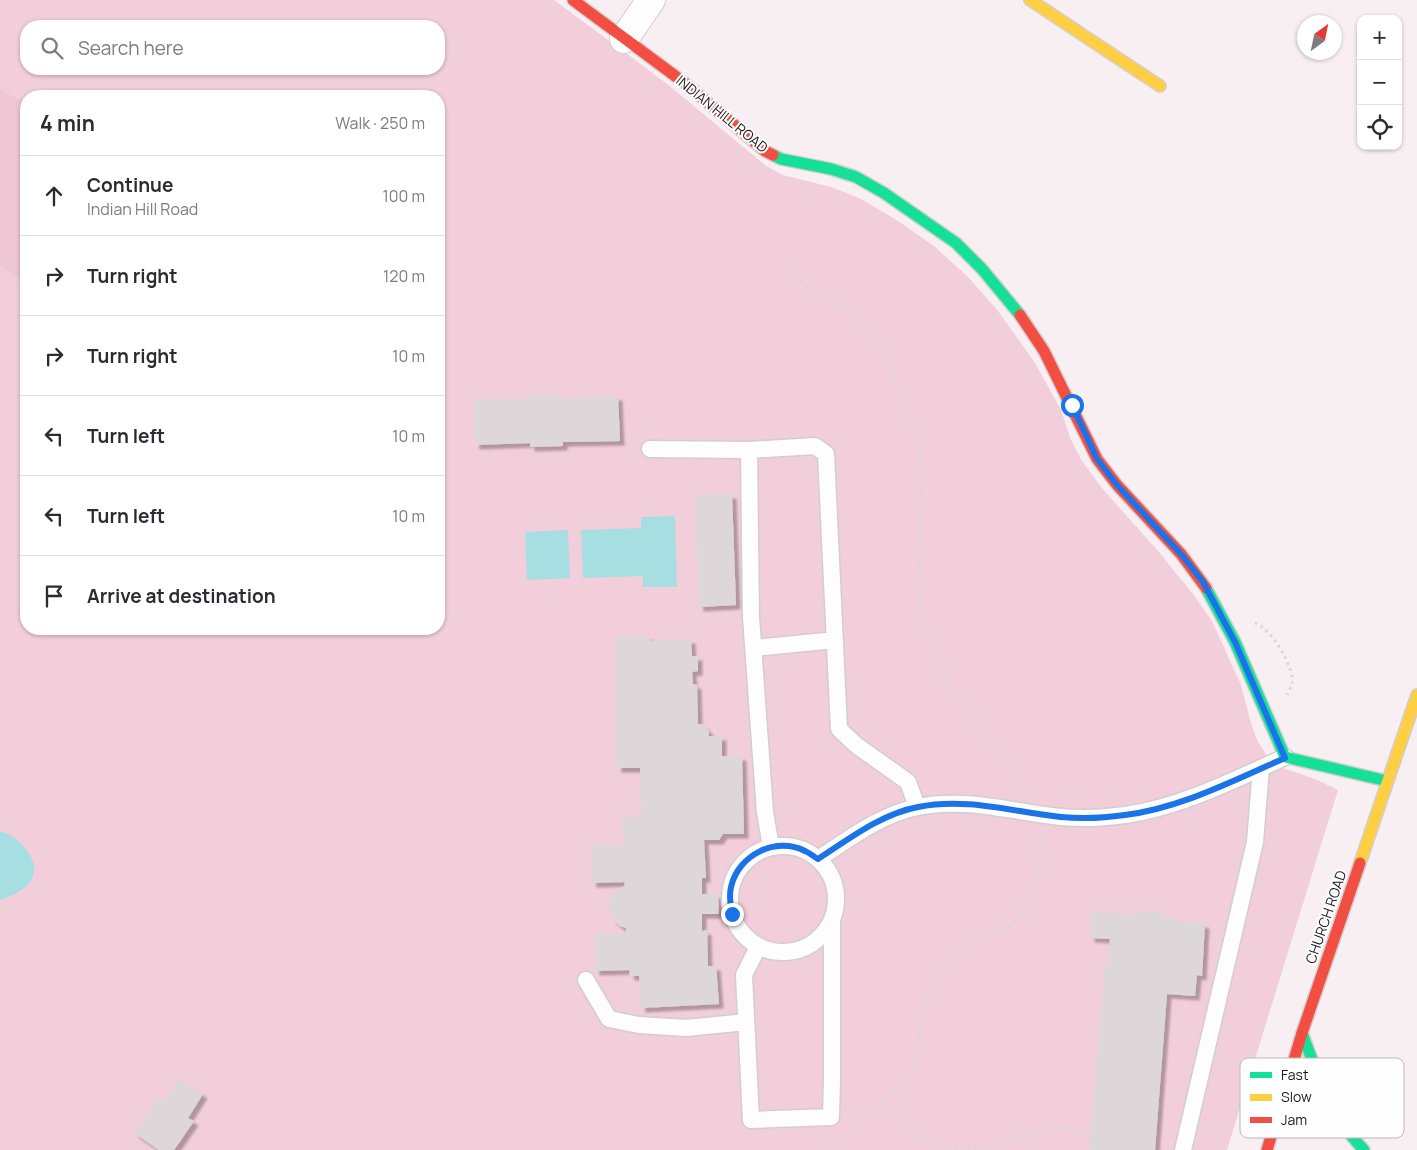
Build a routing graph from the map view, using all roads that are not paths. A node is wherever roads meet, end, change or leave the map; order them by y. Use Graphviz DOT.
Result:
graph roads {
  1 [pos="573,0"];
  2 [pos="651,0"];
  3 [pos="1030,0"];
  4 [pos="624,38"];
  5 [pos="1160,86"];
  6 [pos="650,449"];
  7 [pos="749,450"];
  8 [pos="835,640"];
  9 [pos="754,648"];
  10 [pos="1417,695"];
  11 [pos="1285,758"];
  12 [pos="1261,768"];
  13 [pos="1388,781"];
  14 [pos="917,807"];
  15 [pos="771,847"];
  16 [pos="818,859"];
  17 [pos="832,922"];
  18 [pos="758,946"];
  19 [pos="586,980"];
  20 [pos="746,1022"];
  21 [pos="1302,1033"];
  22 [pos="1295,1058"];
  23 [pos="1312,1058"];
  24 [pos="1271,1138"];
  25 [pos="1183,1150"];
  26 [pos="1267,1150"];
  1 -- 4 [label="street, INDIAN HILL ROAD"];
  2 -- 4 [label="street"];
  3 -- 5 [label="street"];
  4 -- 11 [label="street, INDIAN HILL ROAD"];
  6 -- 7 [label="lane"];
  7 -- 8 [label="lane"];
  7 -- 9 [label="lane"];
  8 -- 9 [label="lane"];
  8 -- 14 [label="lane"];
  9 -- 15 [label="lane"];
  10 -- 13 [label="street, CHURCH ROAD"];
  11 -- 12 [label="lane"];
  11 -- 13 [label="street"];
  12 -- 14 [label="lane"];
  12 -- 25 [label="lane"];
  13 -- 21 [label="street, CHURCH ROAD"];
  14 -- 16 [label="lane"];
  15 -- 16 [label="lane"];
  15 -- 18 [label="lane"];
  16 -- 17 [label="lane"];
  17 -- 18 [label="lane"];
  17 -- 20 [label="lane"];
  18 -- 20 [label="lane"];
  19 -- 20 [label="lane"];
  21 -- 22 [label="street, CHURCH ROAD"];
  21 -- 23 [label="street"];
  24 -- 26 [label="street, CHURCH ROAD"];
}
